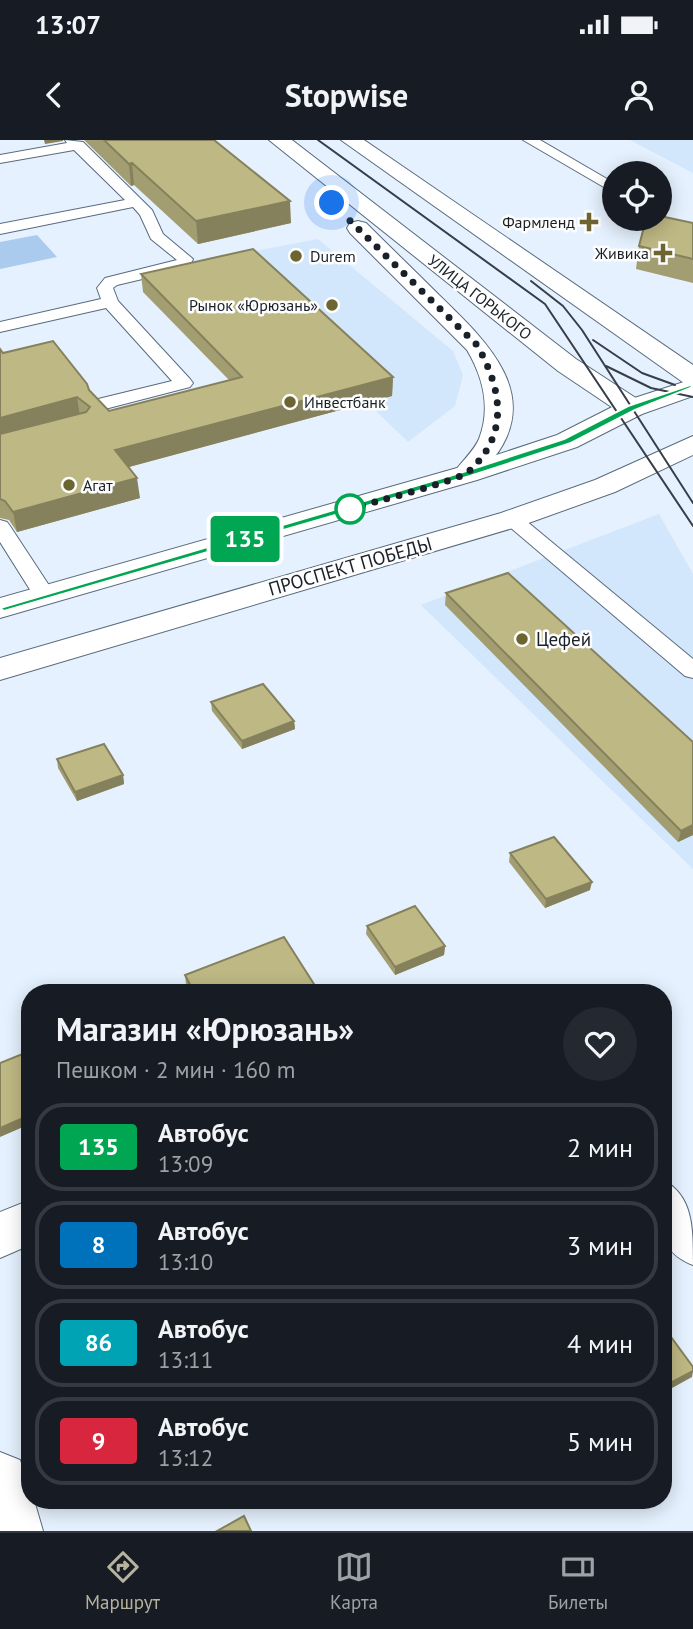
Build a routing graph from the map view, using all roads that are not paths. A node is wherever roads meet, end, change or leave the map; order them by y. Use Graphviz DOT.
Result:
graph roads {
  1 [pos="351,140"];
  2 [pos="530,140"];
  3 [pos="75,143"];
  4 [pos="288,147"];
  5 [pos="0,159"];
  6 [pos="602,182"];
  7 [pos="136,202"];
  8 [pos="0,229"];
  9 [pos="110,302"];
  10 [pos="0,327"];
  11 [pos="693,377"];
  12 [pos="693,387"];
  13 [pos="101,404"];
  14 [pos="665,431"];
  15 [pos="467,474"];
  16 [pos="512,519"];
  17 [pos="0,526"];
  18 [pos="45,596"];
  19 [pos="0,608"];
  20 [pos="0,669"];
  21 [pos="693,671"];
  22 [pos="672,1214"];
  23 [pos="21,1226"];
  24 [pos="0,1235"];
  25 [pos="693,1242"];
  26 [pos="0,1480"];
  27 [pos="14,1531"];
  1 -- 11 [label="main road"];
  2 -- 6 [label="lane"];
  3 -- 5 [label="lane"];
  3 -- 7 [label="lane"];
  4 -- 14 [label="main road, УЛИЦА ГОРЬКОГО"];
  4 -- 15 [label="main road"];
  7 -- 8 [label="lane"];
  7 -- 9 [label="lane"];
  9 -- 10 [label="lane"];
  9 -- 13 [label="lane"];
  12 -- 14 [label="main road, ПРОСПЕКТ ПОБЕДЫ"];
  14 -- 15 [label="main road, ПРОСПЕКТ ПОБЕДЫ"];
  14 -- 16 [label="main road, ПРОСПЕКТ ПОБЕДЫ"];
  15 -- 18 [label="main road, ПРОСПЕКТ ПОБЕДЫ"];
  16 -- 20 [label="main road, ПРОСПЕКТ ПОБЕДЫ"];
  16 -- 21 [label="lane"];
  17 -- 18 [label="lane"];
  18 -- 19 [label="main road, ПРОСПЕКТ ПОБЕДЫ"];
  22 -- 25 [label="main road"];
  23 -- 24 [label="main road"];
  26 -- 27 [label="main road"];
}
